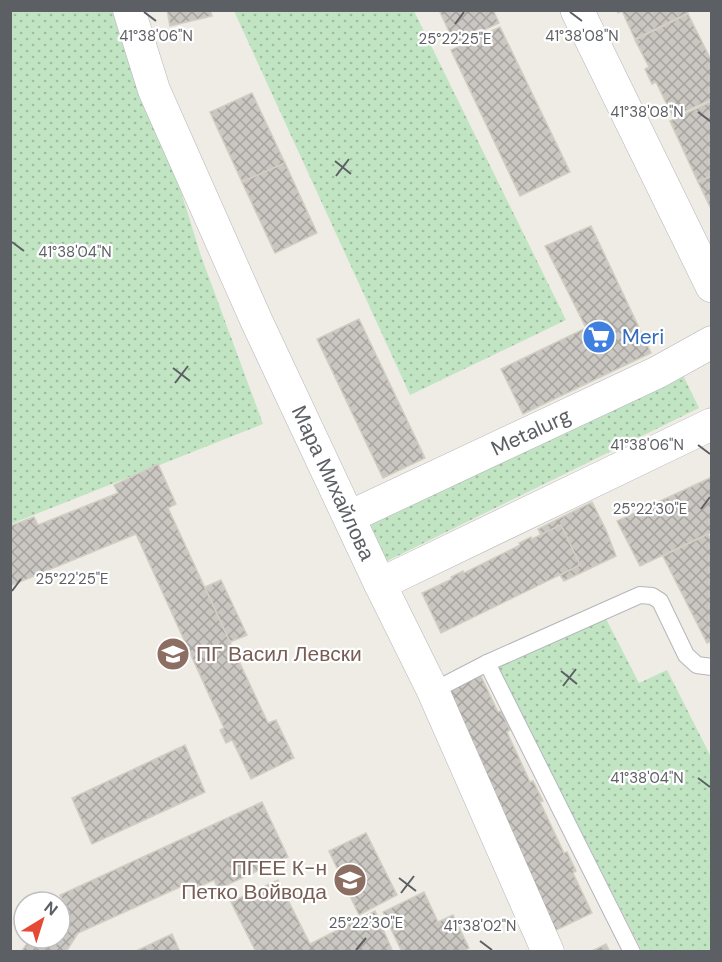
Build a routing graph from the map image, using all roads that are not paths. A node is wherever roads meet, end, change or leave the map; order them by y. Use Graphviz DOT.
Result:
graph roads {
  1 [pos="129,10"];
  2 [pos="577,10"];
  3 [pos="711,286"];
  4 [pos="711,342"];
  5 [pos="711,424"];
  6 [pos="349,517"];
  7 [pos="380,584"];
  8 [pos="487,663"];
  9 [pos="711,667"];
  10 [pos="433,691"];
  11 [pos="548,951"];
  12 [pos="632,951"];
  1 -- 6 [label="street, Мара Михайлова"];
  2 -- 3 [label="main road"];
  4 -- 6 [label="street, Metalurg"];
  5 -- 7 [label="street"];
  6 -- 7 [label="street, Мара Михайлова"];
  7 -- 10 [label="street, Мара Михайлова"];
  8 -- 9 [label="lane"];
  8 -- 10 [label="lane"];
  8 -- 12 [label="lane"];
  10 -- 11 [label="street, Мара Михайлова"];
}
